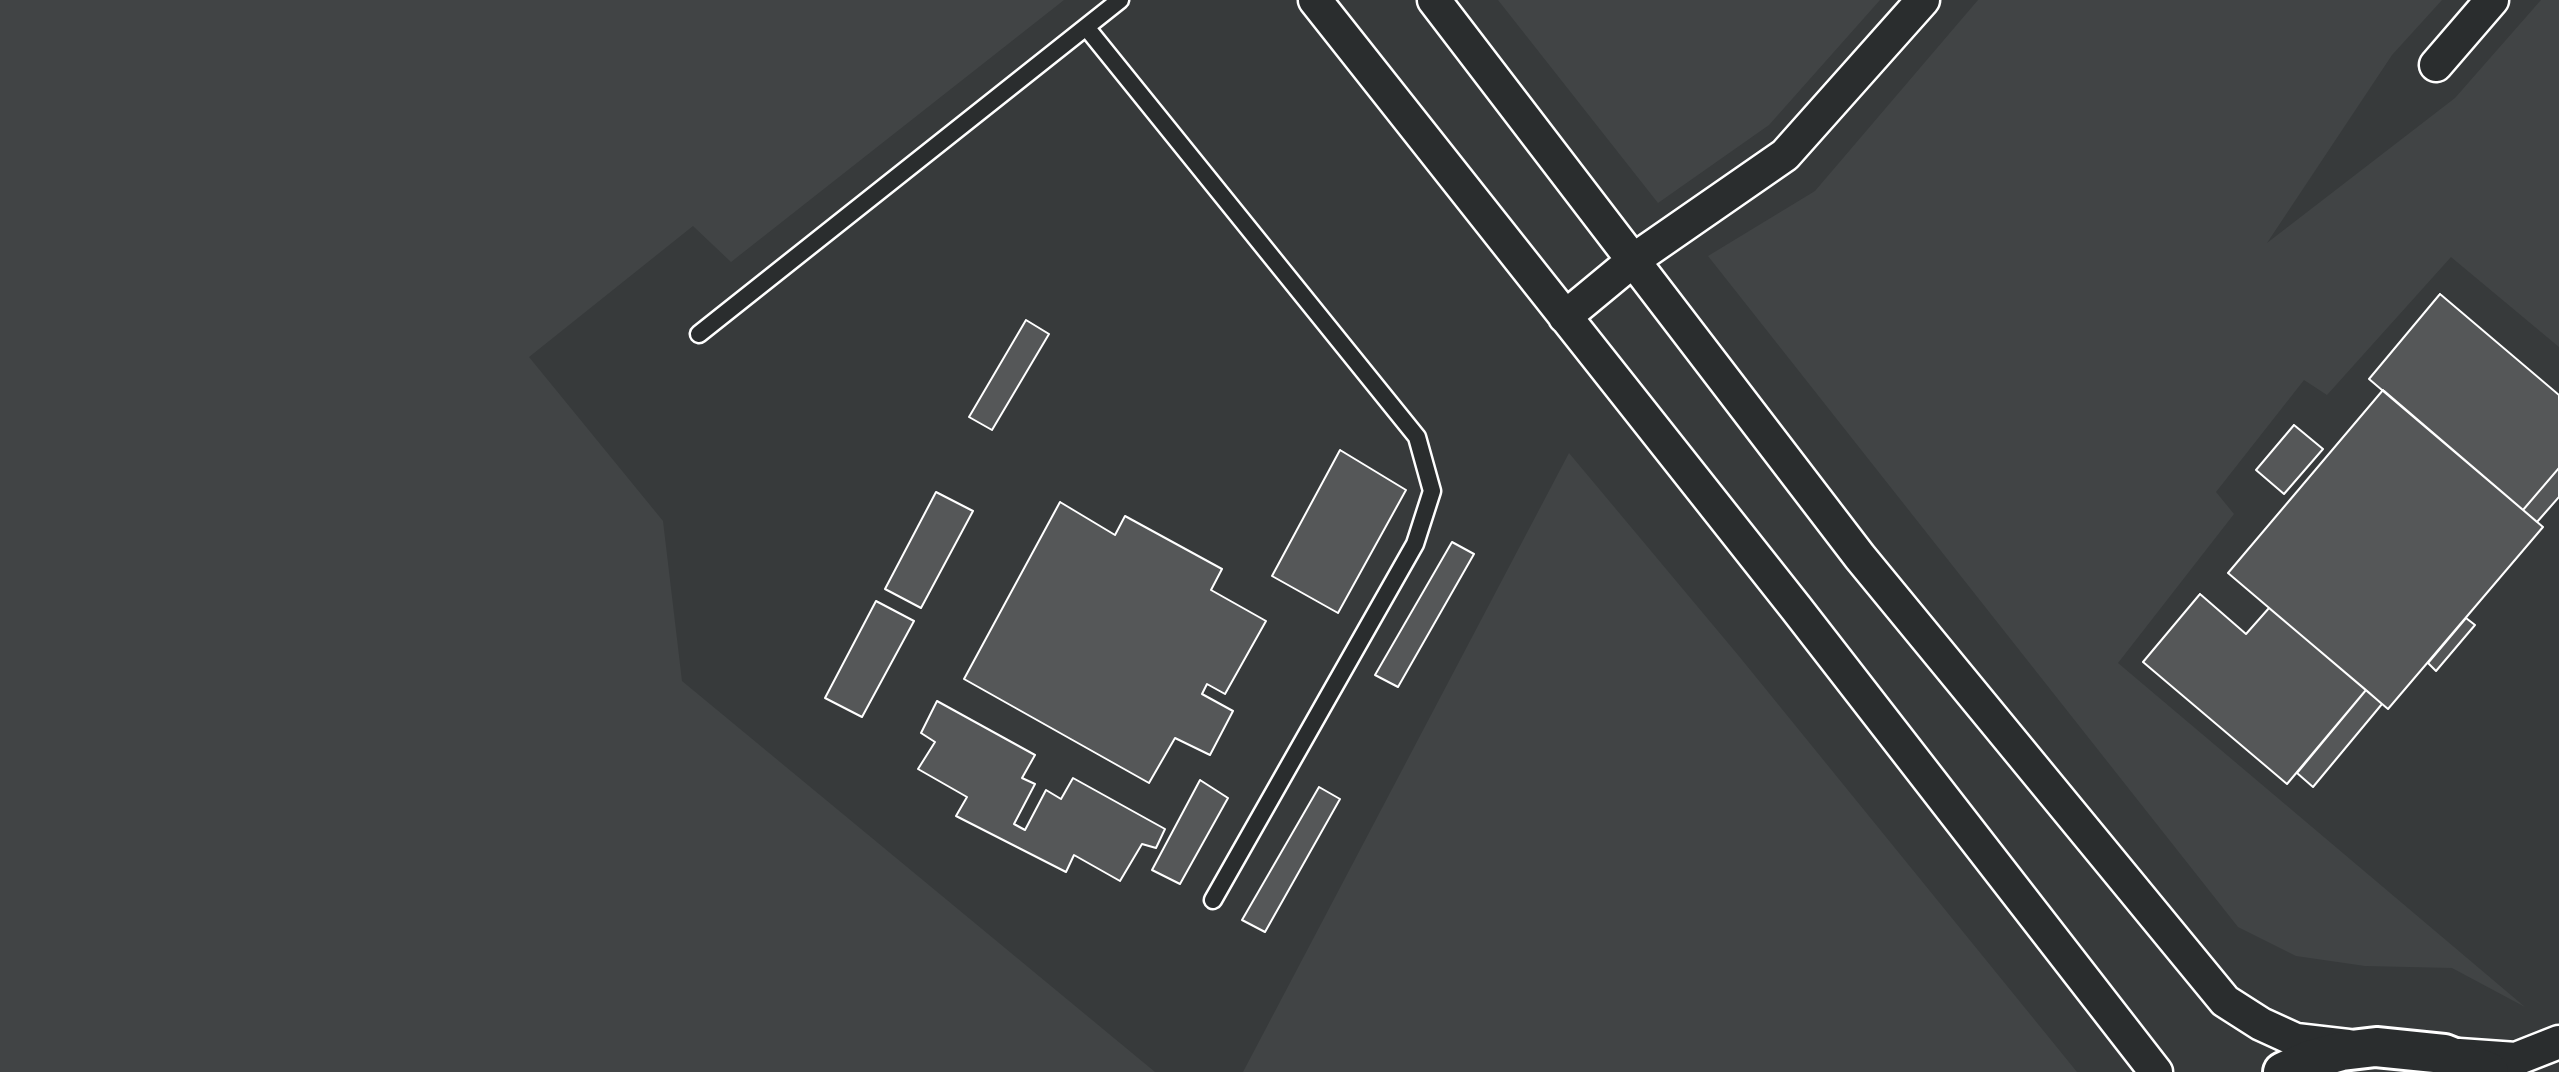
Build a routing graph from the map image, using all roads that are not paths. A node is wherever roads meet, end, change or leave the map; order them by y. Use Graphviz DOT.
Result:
graph roads {
  1 [pos="1120,0"];
  2 [pos="1315,0"];
  3 [pos="1434,0"];
  4 [pos="1923,0"];
  5 [pos="2492,0"];
  6 [pos="1086,27"];
  7 [pos="2436,65"];
  8 [pos="1635,259"];
  9 [pos="1565,317"];
  10 [pos="699,334"];
  11 [pos="1213,900"];
  12 [pos="2559,1042"];
  13 [pos="2376,1047"];
  14 [pos="2444,1054"];
  15 [pos="2156,1072"];
  16 [pos="2283,1072"];
  17 [pos="2489,1072"];
  1 -- 6 [label="lane"];
  2 -- 9 [label="street"];
  3 -- 8 [label="street"];
  4 -- 8 [label="street"];
  5 -- 7 [label="street"];
  6 -- 10 [label="lane"];
  6 -- 11 [label="lane"];
  8 -- 9 [label="street"];
  8 -- 13 [label="street"];
  9 -- 15 [label="street"];
  12 -- 14 [label="street"];
  13 -- 14 [label="main road"];
  13 -- 16 [label="main road"];
  14 -- 17 [label="main road"];
}
